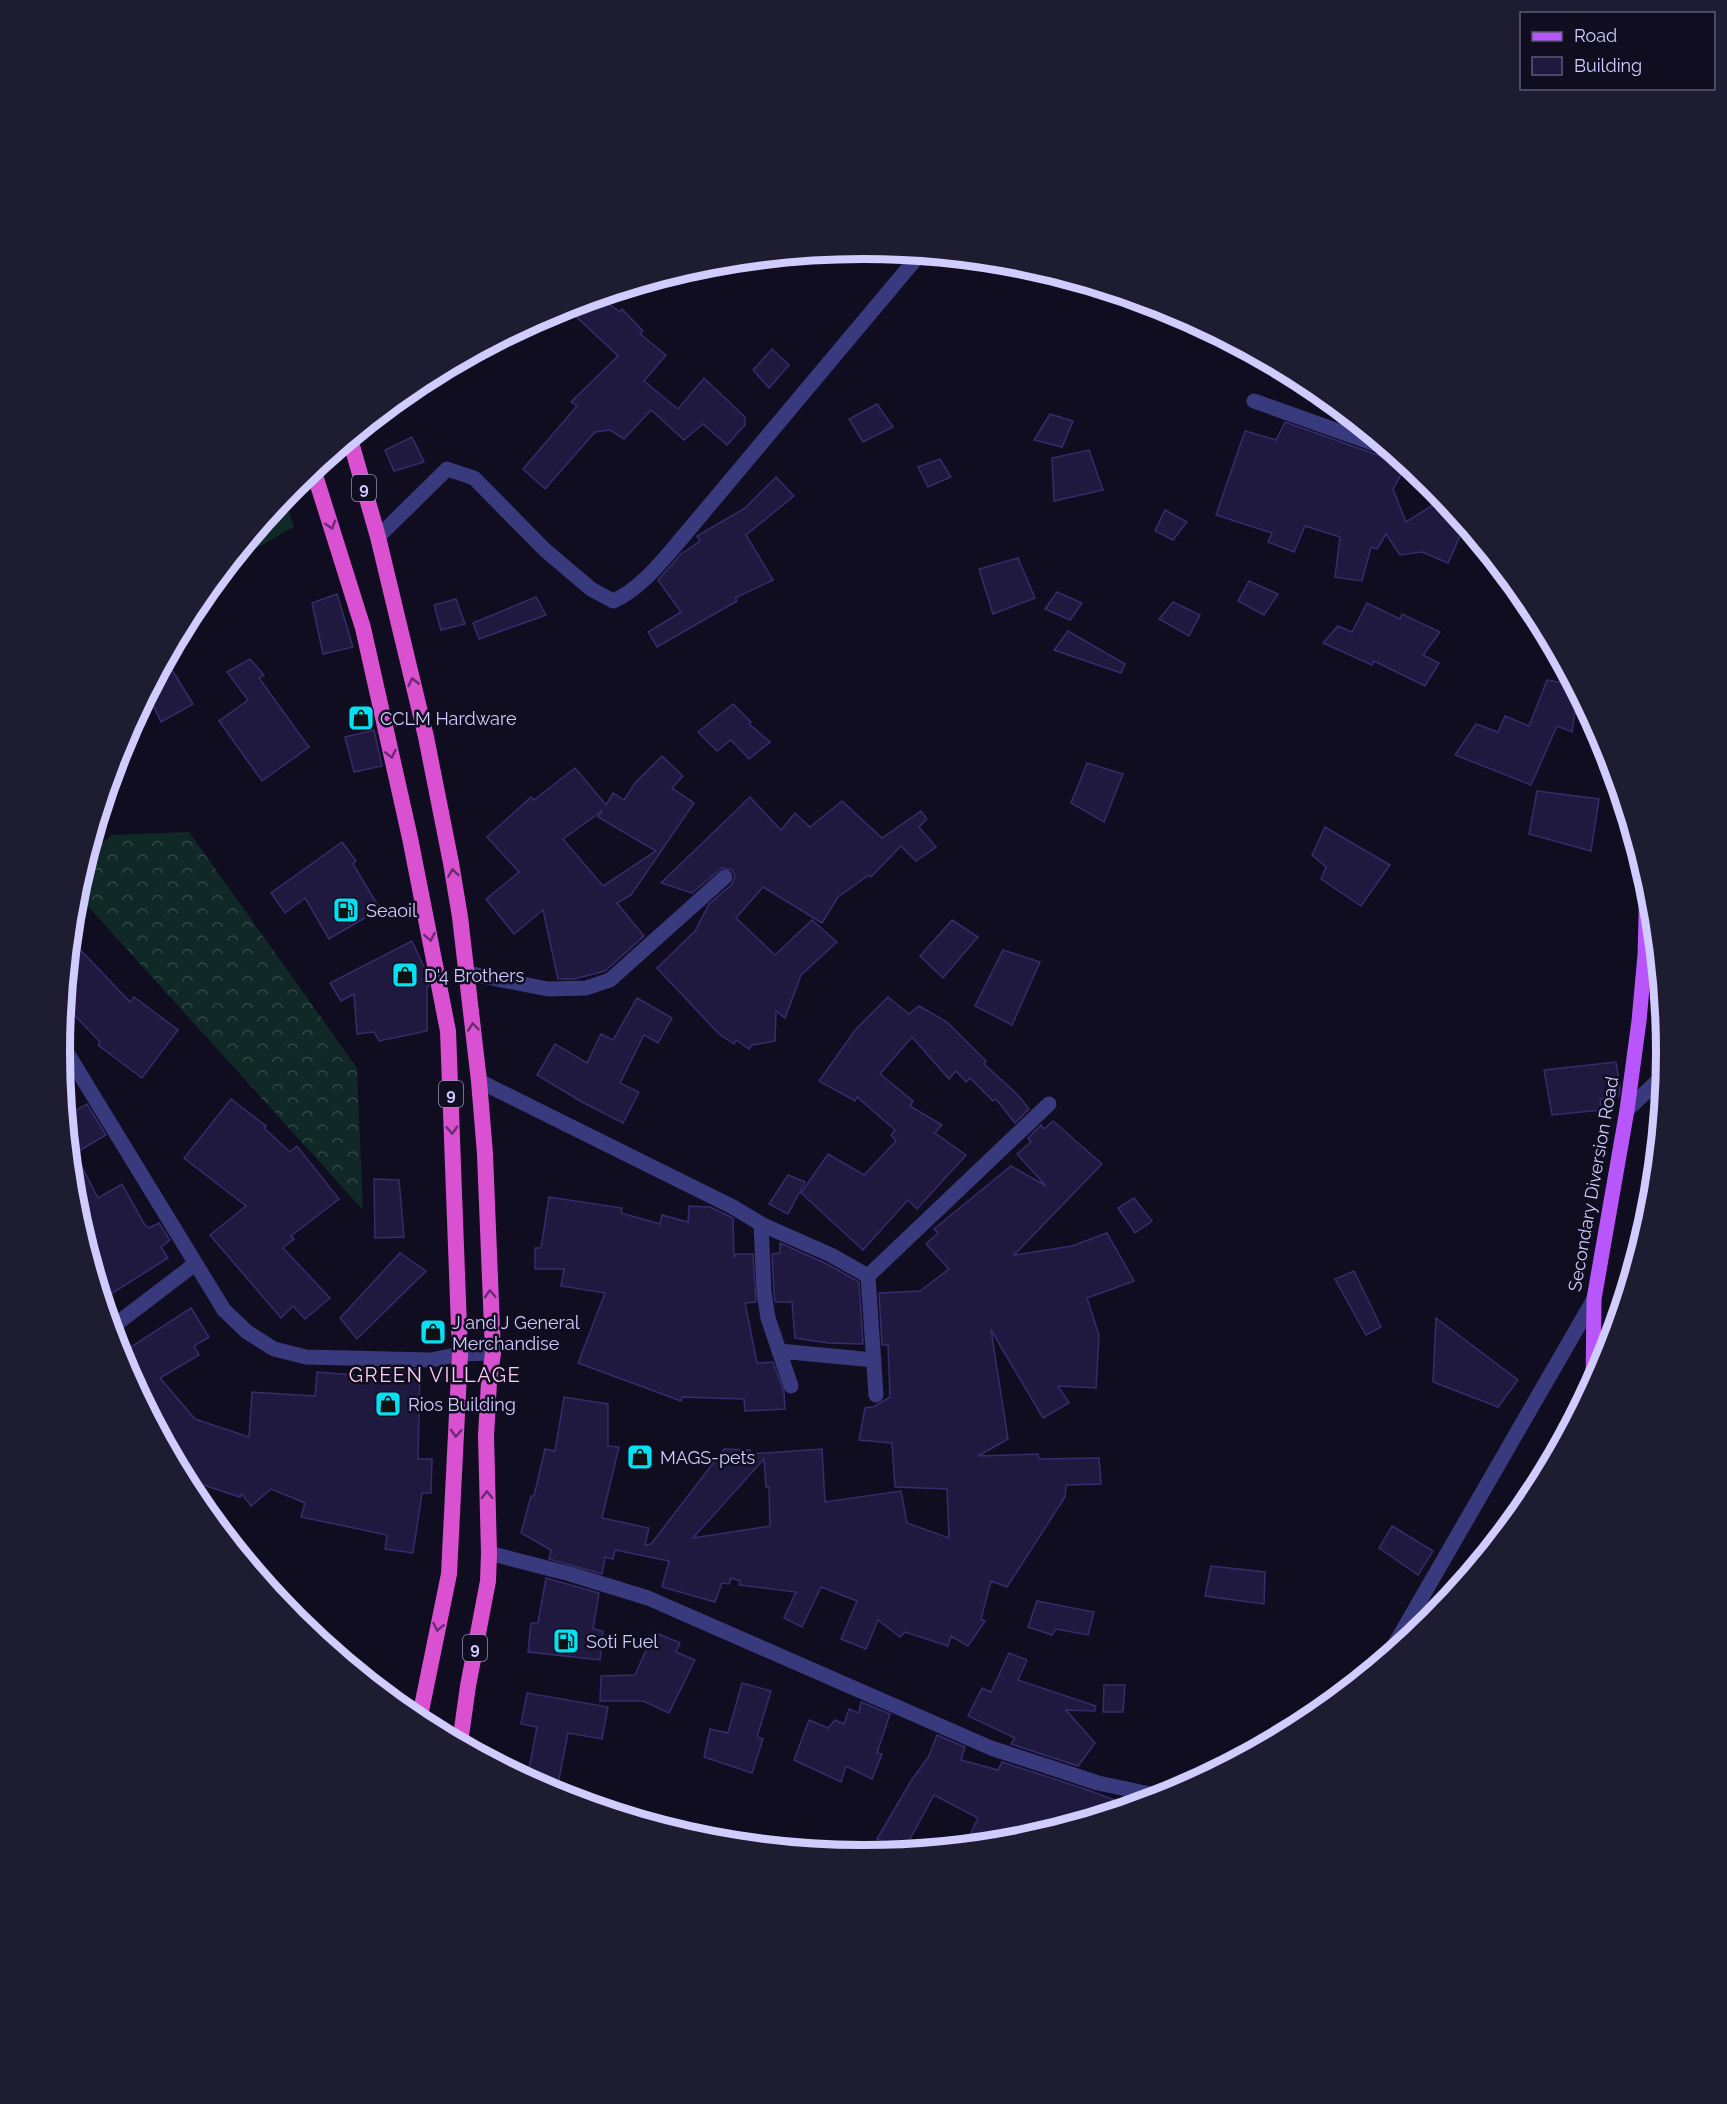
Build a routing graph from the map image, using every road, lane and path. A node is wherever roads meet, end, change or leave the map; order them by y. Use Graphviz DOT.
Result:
graph roads {
  1 [pos="914,261"];
  2 [pos="1254,401"];
  3 [pos="1369,442"];
  4 [pos="352,447"];
  5 [pos="316,479"];
  6 [pos="378,537"];
  7 [pos="725,877"];
  8 [pos="1646,924"];
  9 [pos="467,973"];
  10 [pos="70,1058"];
  11 [pos="479,1081"];
  12 [pos="1655,1083"];
  13 [pos="1049,1104"];
  14 [pos="1627,1110"];
  15 [pos="761,1224"];
  16 [pos="195,1264"];
  17 [pos="868,1276"];
  18 [pos="1594,1299"];
  19 [pos="119,1322"];
  20 [pos="779,1351"];
  21 [pos="494,1353"];
  22 [pos="460,1354"];
  23 [pos="874,1360"];
  24 [pos="1593,1361"];
  25 [pos="790,1386"];
  26 [pos="876,1395"];
  27 [pos="489,1553"];
  28 [pos="1400,1635"];
  29 [pos="420,1709"];
  30 [pos="461,1735"];
  31 [pos="1145,1793"];
  1 -- 6 [label="street"];
  2 -- 3 [label="street"];
  4 -- 6 [label="highway, 9"];
  5 -- 22 [label="highway, 9, one-way"];
  9 -- 6 [label="highway, 9, one-way"];
  7 -- 9 [label="street"];
  8 -- 14 [label="main road, Secondary Diversion Road"];
  11 -- 9 [label="highway, 9, one-way"];
  10 -- 16 [label="street"];
  11 -- 15 [label="street"];
  21 -- 11 [label="highway, 9, one-way"];
  12 -- 14 [label="street"];
  13 -- 17 [label="street"];
  14 -- 18 [label="main road, Secondary Diversion Road"];
  15 -- 17 [label="street"];
  15 -- 20 [label="street"];
  16 -- 19 [label="street"];
  16 -- 22 [label="street"];
  17 -- 23 [label="street"];
  18 -- 24 [label="main road"];
  18 -- 28 [label="street, Secondary Diversion Road"];
  20 -- 23 [label="street"];
  20 -- 25 [label="street"];
  21 -- 22 [label="street"];
  27 -- 21 [label="highway, 9, one-way"];
  22 -- 29 [label="highway, 9, one-way"];
  23 -- 26 [label="street"];
  27 -- 30 [label="highway, 9"];
  27 -- 31 [label="street"];
}
